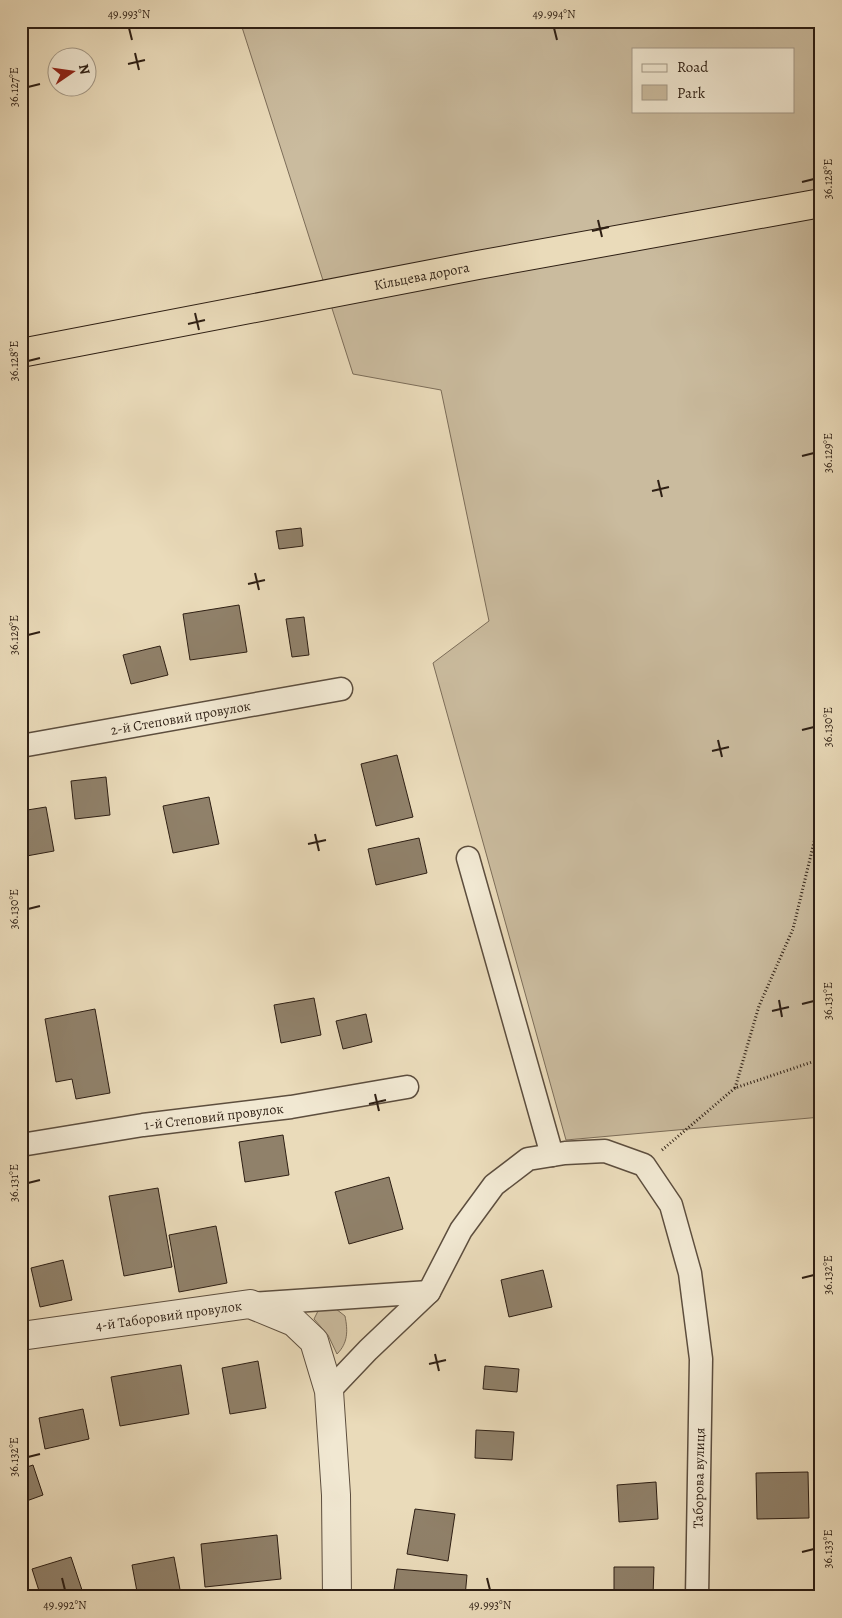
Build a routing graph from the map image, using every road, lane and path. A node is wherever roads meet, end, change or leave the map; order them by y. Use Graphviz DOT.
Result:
graph roads {
  1 [pos="821,203"];
  2 [pos="21,354"];
  3 [pos="341,689"];
  4 [pos="21,746"];
  5 [pos="821,808"];
  6 [pos="468,858"];
  7 [pos="821,1059"];
  8 [pos="408,1087"];
  9 [pos="735,1088"];
  10 [pos="21,1145"];
  11 [pos="552,1155"];
  12 [pos="644,1165"];
  13 [pos="429,1292"];
  14 [pos="250,1304"];
  15 [pos="21,1336"];
  16 [pos="329,1391"];
  17 [pos="337,1597"];
  18 [pos="697,1597"];
  1 -- 2 [label="highway, Кільцева дорога"];
  3 -- 4 [label="street, 2-й Степовий провулок"];
  5 -- 9 [label="path"];
  6 -- 11 [label="street"];
  7 -- 9 [label="path"];
  8 -- 10 [label="street, 1-й Степовий провулок"];
  9 -- 12 [label="path"];
  11 -- 12 [label="street"];
  11 -- 13 [label="street"];
  12 -- 18 [label="street, Таборова вулиця"];
  13 -- 14 [label="street"];
  13 -- 16 [label="street"];
  14 -- 15 [label="street, 4-й Таборовий провулок"];
  14 -- 16 [label="street, 4-й Таборовий провулок"];
  16 -- 17 [label="street"];
}
